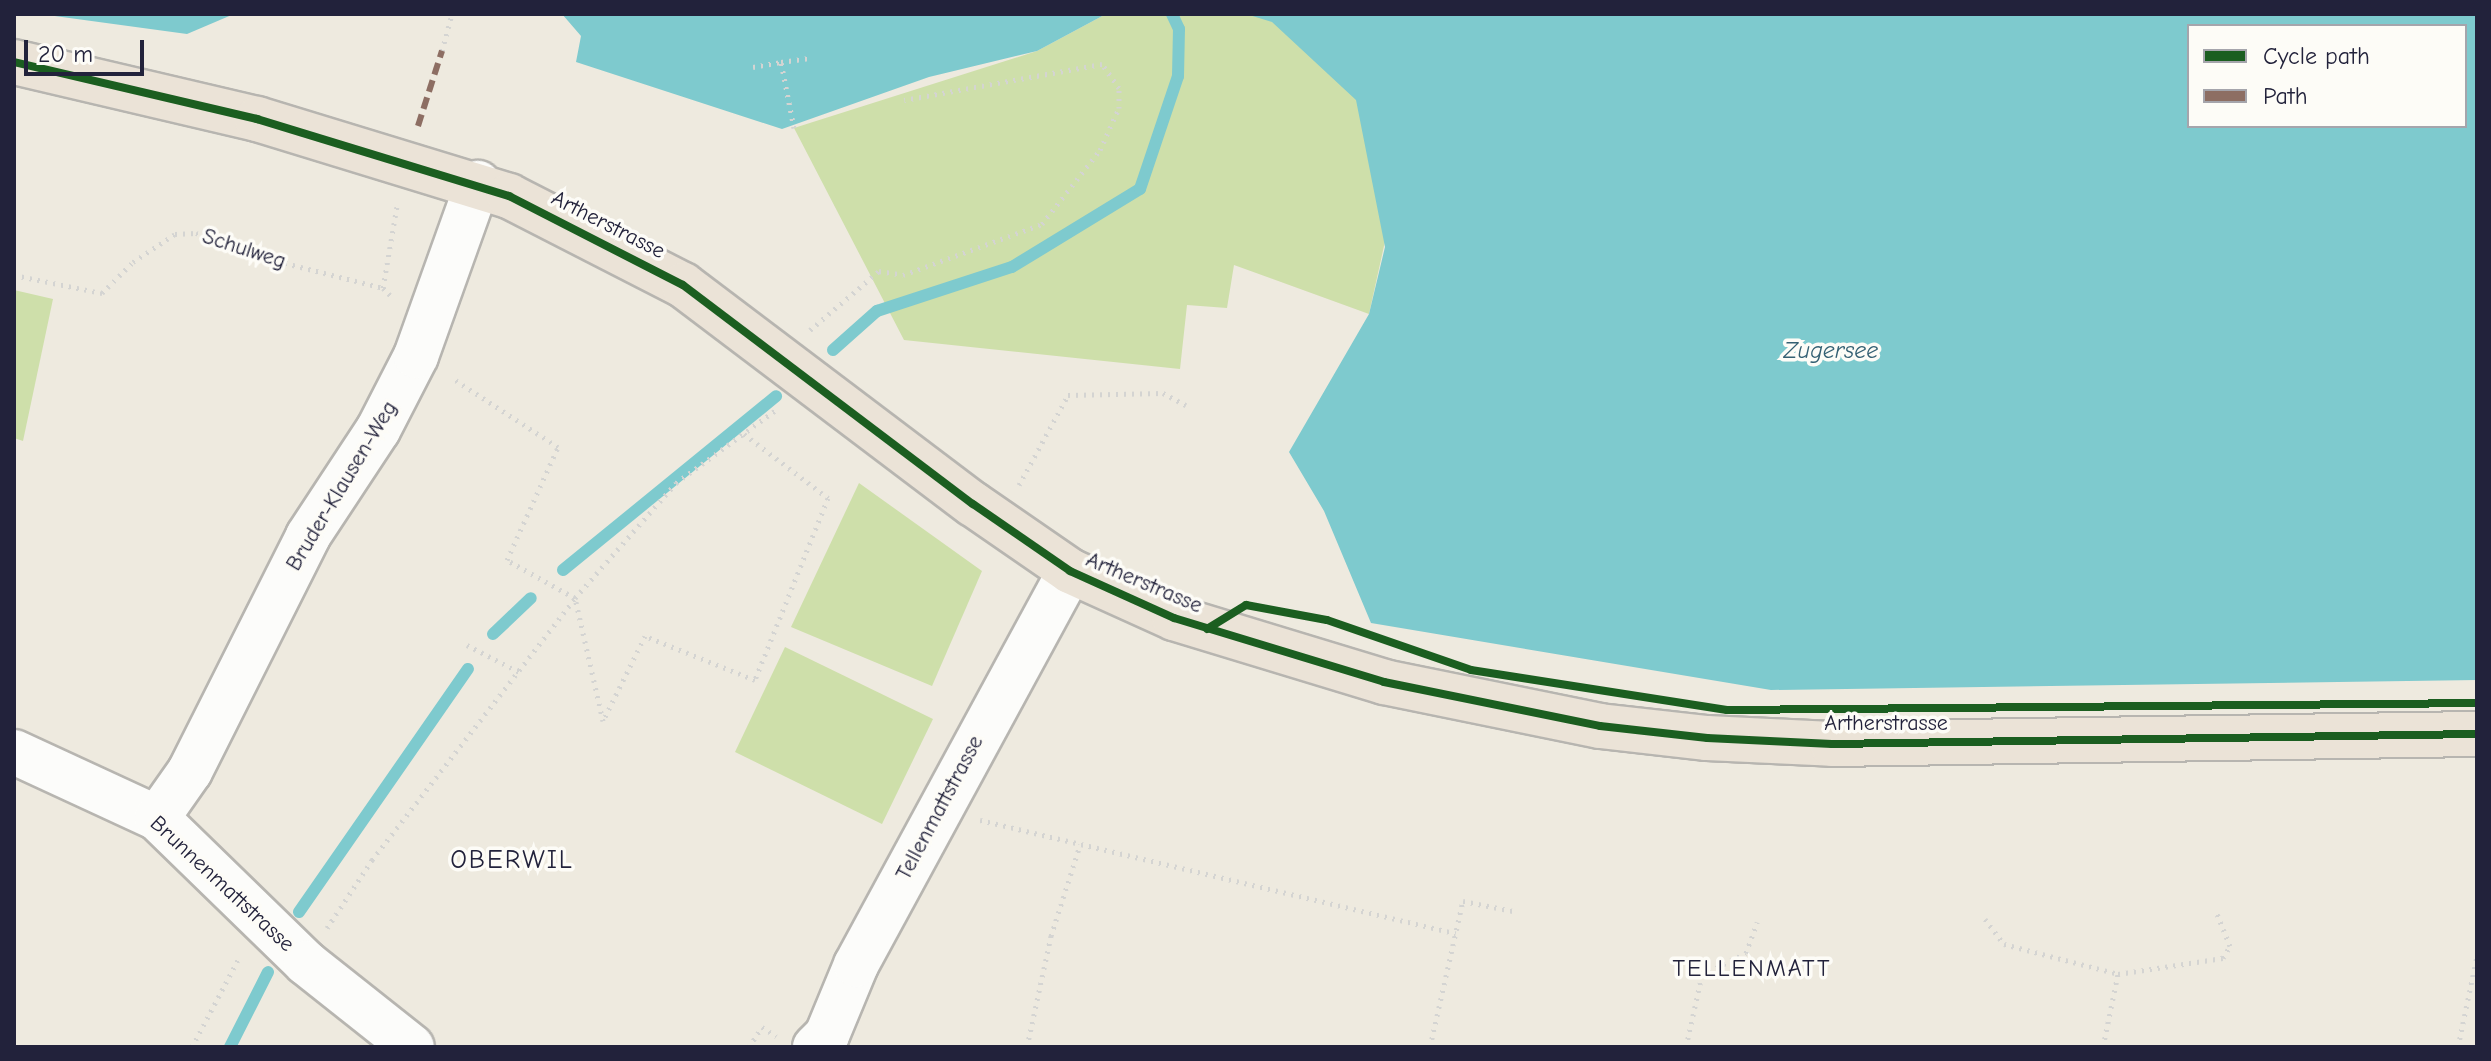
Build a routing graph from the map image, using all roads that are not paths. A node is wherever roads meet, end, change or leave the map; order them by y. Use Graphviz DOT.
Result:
graph roads {
  1 [pos="14,62"];
  2 [pos="478,183"];
  3 [pos="1070,571"];
  4 [pos="2477,734"];
  5 [pos="14,752"];
  6 [pos="157,818"];
  7 [pos="819,1042"];
  8 [pos="412,1047"];
  1 -- 2 [label="main road, Artherstrasse"];
  2 -- 3 [label="main road, Artherstrasse"];
  2 -- 6 [label="street, Bruder-Klausen-Weg"];
  3 -- 4 [label="main road, Artherstrasse"];
  3 -- 7 [label="street, Tellenmattstrasse"];
  5 -- 6 [label="street, Brunnenmattstrasse"];
  6 -- 8 [label="street, Brunnenmattstrasse"];
}
